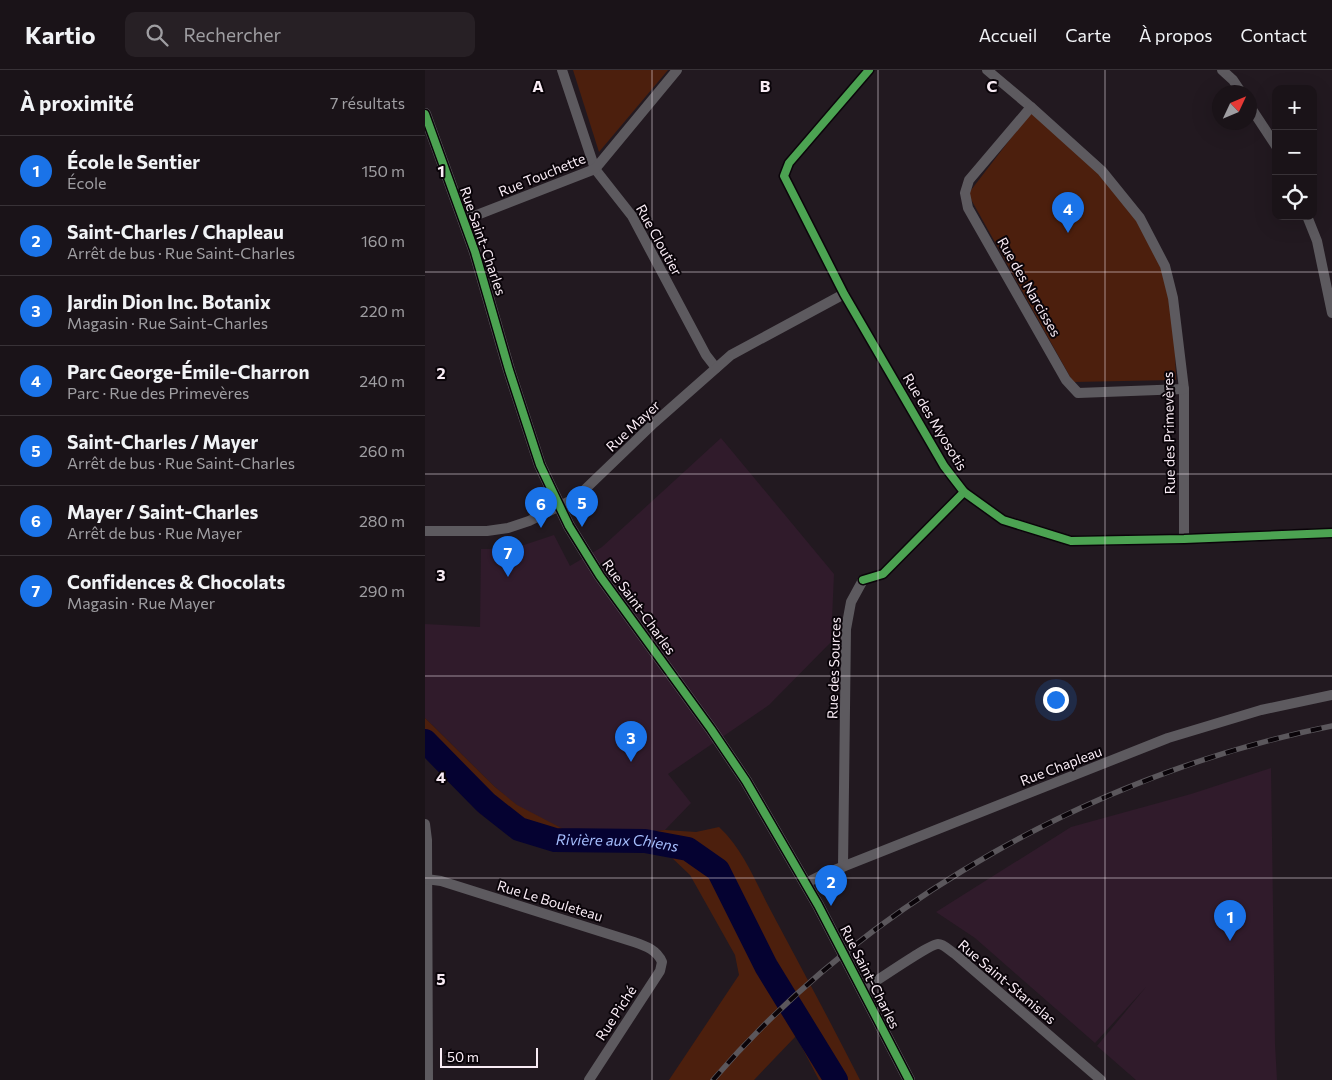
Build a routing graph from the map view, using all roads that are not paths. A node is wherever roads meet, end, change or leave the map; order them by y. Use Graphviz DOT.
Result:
graph roads {
  1 [pos="562,70"];
  2 [pos="677,70"];
  3 [pos="869,70"];
  4 [pos="987,70"];
  5 [pos="1222,70"];
  6 [pos="1236,85"];
  7 [pos="1031,107"];
  8 [pos="425,114"];
  9 [pos="1257,117"];
  10 [pos="1272,140"];
  11 [pos="595,169"];
  12 [pos="464,220"];
  13 [pos="1309,220"];
  14 [pos="844,294"];
  15 [pos="1332,313"];
  16 [pos="716,368"];
  17 [pos="1184,390"];
  18 [pos="559,507"];
  19 [pos="425,531"];
  20 [pos="1332,534"];
  21 [pos="1183,539"];
  22 [pos="863,580"];
  23 [pos="1332,695"];
  24 [pos="425,824"];
  25 [pos="843,867"];
  26 [pos="426,879"];
  27 [pos="806,883"];
  28 [pos="661,959"];
  29 [pos="863,989"];
  30 [pos="428,1080"];
  31 [pos="589,1080"];
  32 [pos="909,1080"];
  33 [pos="1101,1080"];
  1 -- 11 [label="street, Rue Cloutier"];
  2 -- 11 [label="street, Rue Touchette"];
  3 -- 14 [label="street, Rue des Myosotis"];
  4 -- 7 [label="street, Rue des Primevères"];
  5 -- 6 [label="street"];
  7 -- 17 [label="street, Rue des Primevères"];
  7 -- 17 [label="street, Rue des Narcisses"];
  8 -- 12 [label="street, Rue Saint-Charles"];
  9 -- 10 [label="street"];
  11 -- 12 [label="street, Rue Touchette"];
  11 -- 16 [label="street, Rue Cloutier"];
  12 -- 18 [label="street, Rue Saint-Charles"];
  13 -- 15 [label="street"];
  14 -- 16 [label="street, Rue Mayer"];
  14 -- 21 [label="street, Rue des Myosotis"];
  16 -- 18 [label="street, Rue Mayer"];
  17 -- 21 [label="street, Rue des Primevères"];
  18 -- 19 [label="street, Rue Mayer"];
  18 -- 27 [label="street, Rue Saint-Charles"];
  20 -- 21 [label="street, Rue des Myosotis"];
  22 -- 25 [label="street, Rue des Sources"];
  23 -- 25 [label="street, Rue Chapleau"];
  24 -- 26 [label="street"];
  25 -- 27 [label="street, Rue Chapleau"];
  26 -- 28 [label="street, Rue Le Bouleteau"];
  26 -- 30 [label="street"];
  27 -- 29 [label="street, Rue Saint-Charles"];
  28 -- 31 [label="street, Rue Piché"];
  29 -- 32 [label="street, Rue Saint-Charles"];
  29 -- 33 [label="street, Rue Saint-Stanislas"];
}
